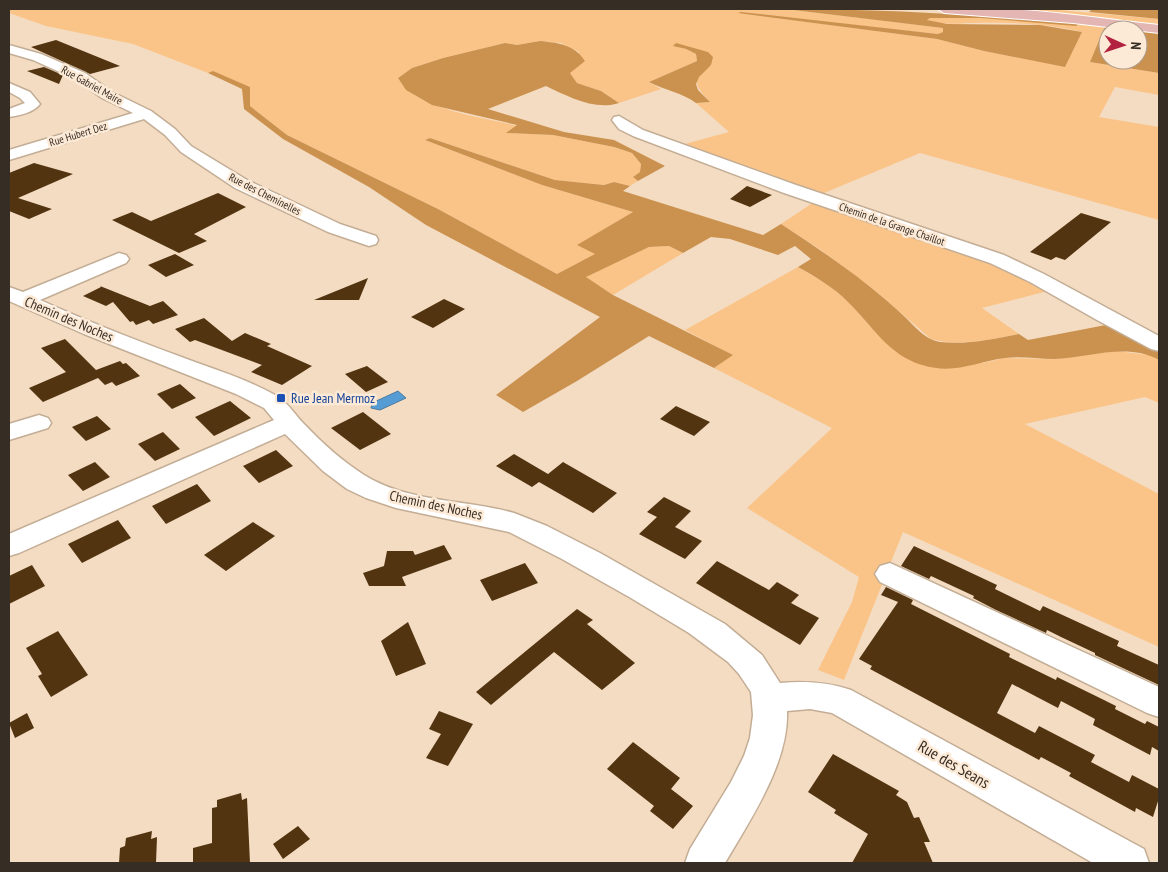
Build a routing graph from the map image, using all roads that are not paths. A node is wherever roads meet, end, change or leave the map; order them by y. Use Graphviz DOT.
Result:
graph roads {
  1 [pos="944,9"];
  2 [pos="1159,29"];
  3 [pos="9,49"];
  4 [pos="45,61"];
  5 [pos="27,66"];
  6 [pos="9,86"];
  7 [pos="9,113"];
  8 [pos="146,114"];
  9 [pos="619,120"];
  10 [pos="9,155"];
  11 [pos="370,240"];
  12 [pos="119,259"];
  13 [pos="15,297"];
  14 [pos="1159,344"];
  15 [pos="39,423"];
  16 [pos="288,423"];
  17 [pos="9,432"];
  18 [pos="9,546"];
  19 [pos="890,574"];
  20 [pos="770,698"];
  21 [pos="1159,703"];
  22 [pos="704,863"];
  23 [pos="1130,863"];
  1 -- 2 [label="main road"];
  3 -- 4 [label="street, Rue Gabriel Maire"];
  4 -- 5 [label="street"];
  4 -- 8 [label="street, Rue Gabriel Maire"];
  6 -- 7 [label="street"];
  8 -- 10 [label="street, Rue Hubert Dez"];
  8 -- 11 [label="street, Rue des Cheminelles"];
  9 -- 14 [label="street, Chemin de la Grange Chaillot"];
  12 -- 13 [label="street"];
  13 -- 16 [label="street, Chemin des Noches"];
  15 -- 17 [label="street"];
  16 -- 18 [label="street"];
  16 -- 20 [label="street, Chemin des Noches"];
  19 -- 21 [label="street"];
  20 -- 22 [label="street"];
  20 -- 23 [label="street, Rue des Seans"];
}
